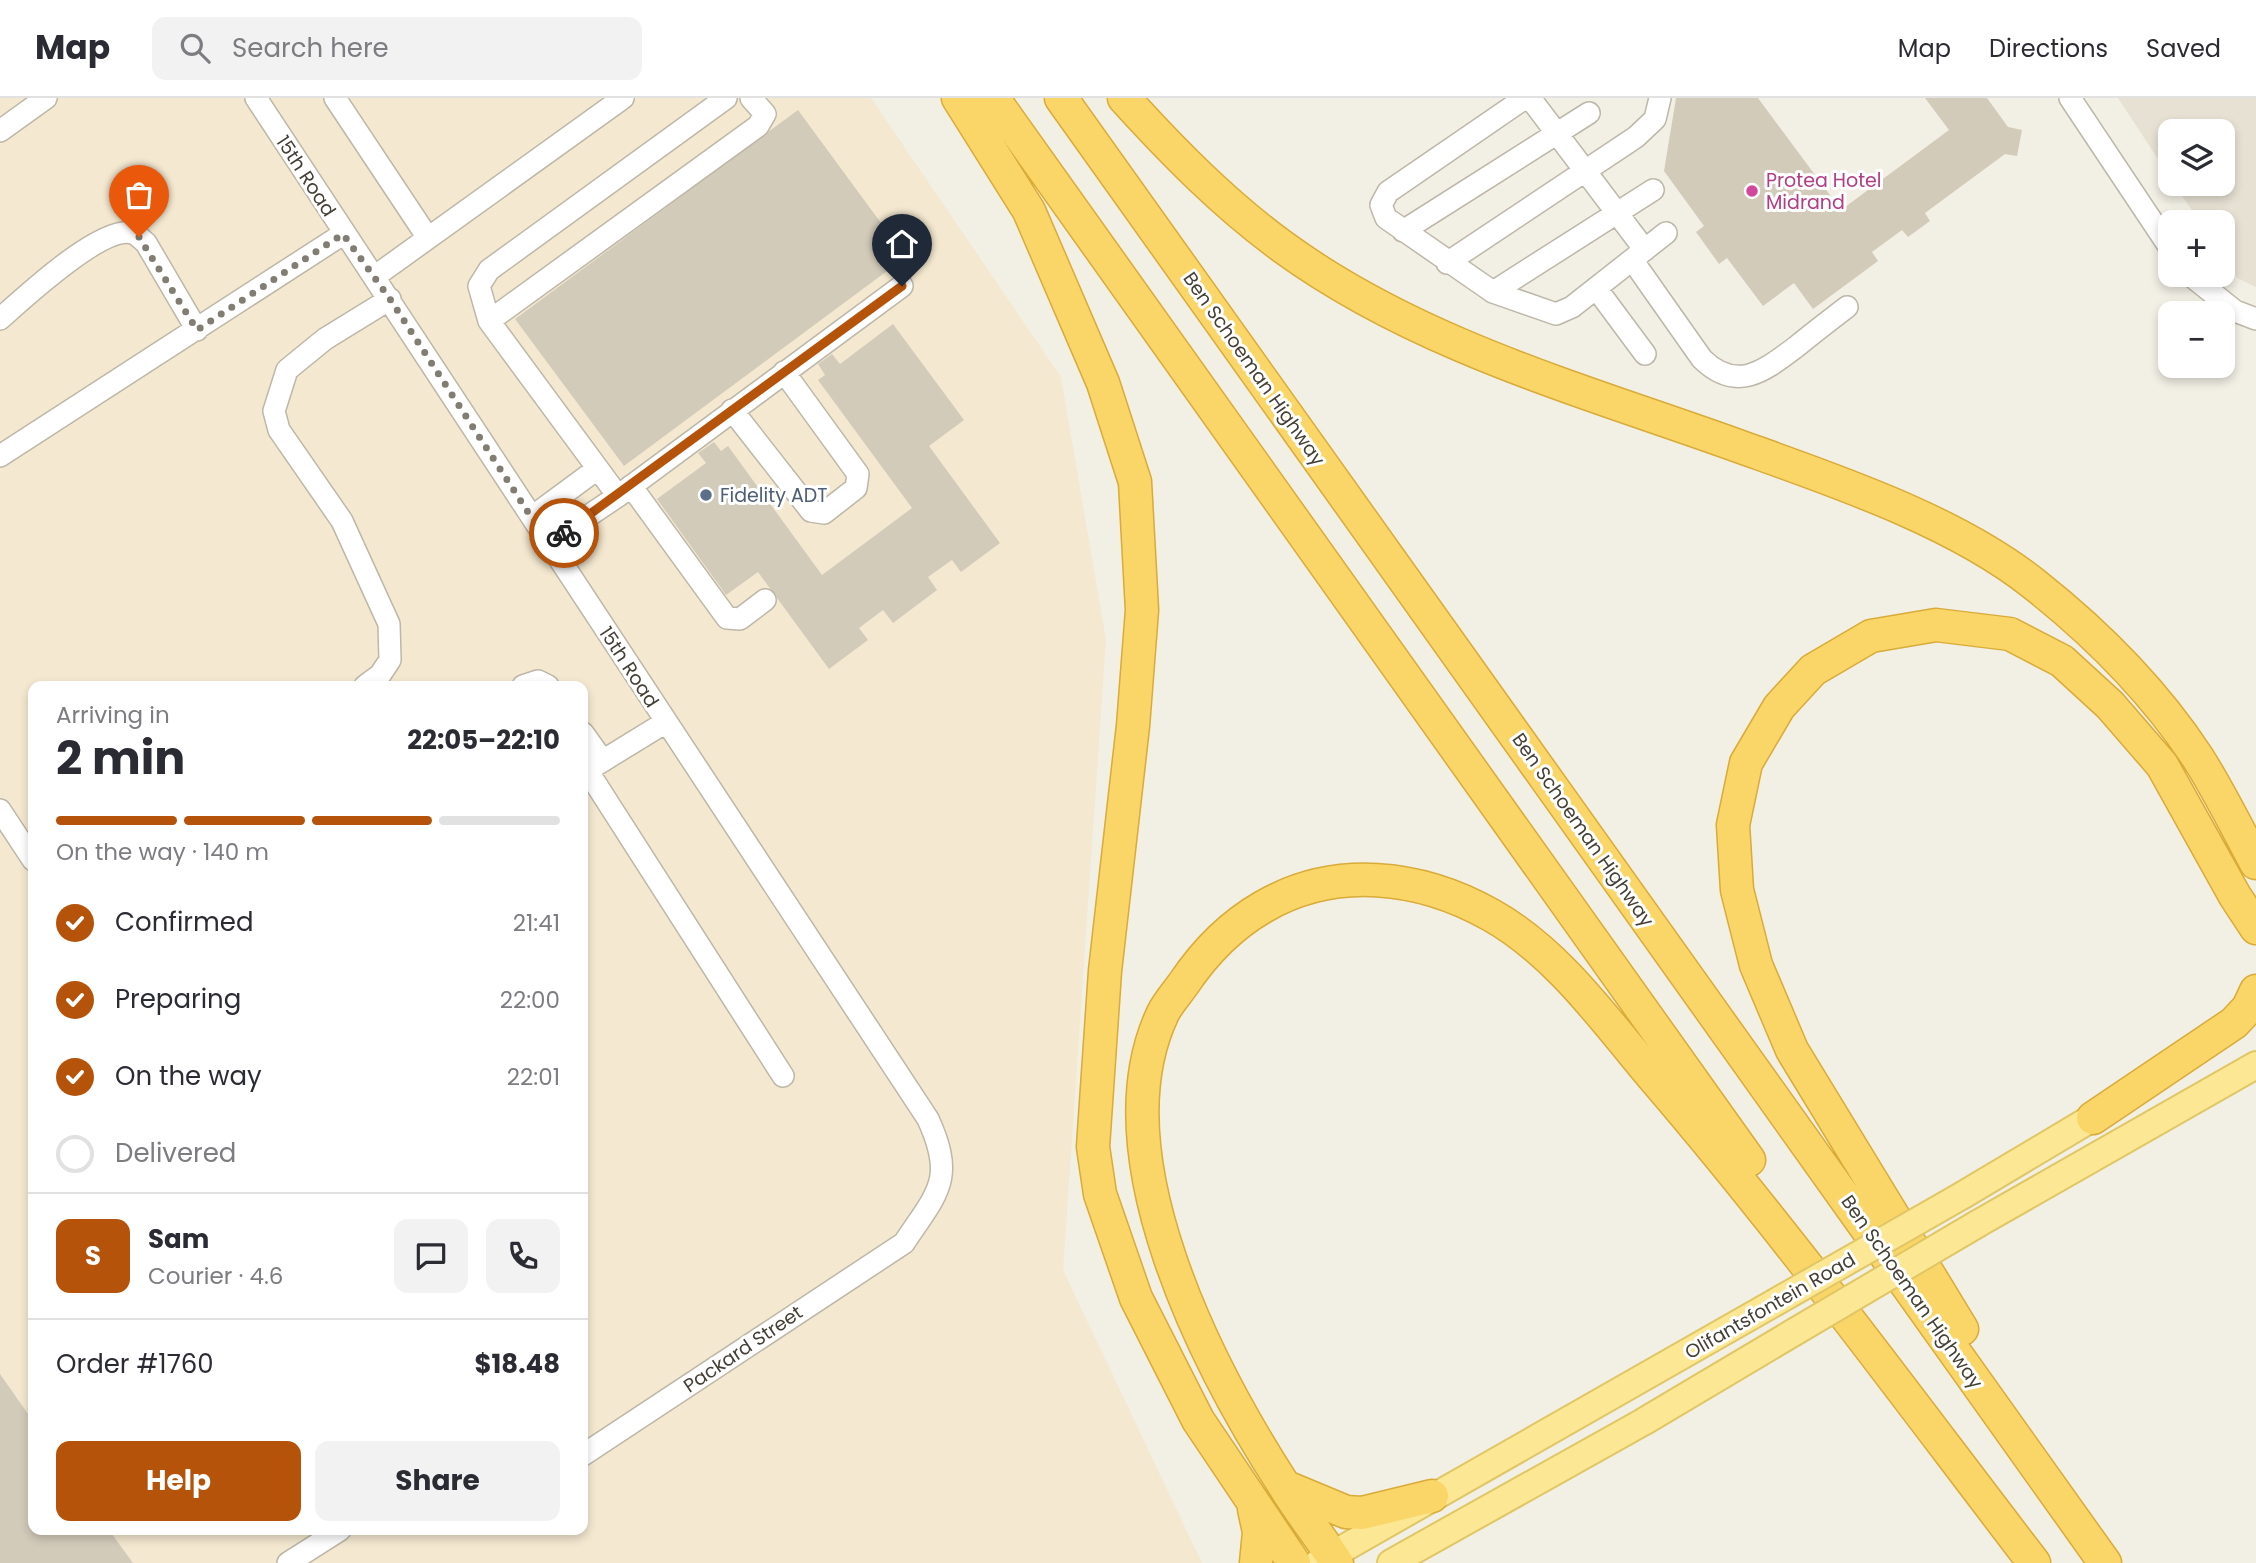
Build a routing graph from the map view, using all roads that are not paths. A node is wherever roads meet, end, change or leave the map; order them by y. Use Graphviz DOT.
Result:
graph roads {
  1 [pos="47,98"];
  2 [pos="256,98"];
  3 [pos="335,98"];
  4 [pos="623,98"];
  5 [pos="726,98"];
  6 [pos="751,98"];
  7 [pos="958,98"];
  8 [pos="993,98"];
  9 [pos="1062,98"];
  10 [pos="1124,98"];
  11 [pos="1528,98"];
  12 [pos="1660,98"];
  13 [pos="2070,98"];
  14 [pos="1589,113"];
  15 [pos="0,131"];
  16 [pos="1557,135"];
  17 [pos="1586,171"];
  18 [pos="1653,190"];
  19 [pos="1619,215"];
  20 [pos="1403,230"];
  21 [pos="2158,230"];
  22 [pos="1666,233"];
  23 [pos="343,234"];
  24 [pos="428,238"];
  25 [pos="1639,255"];
  26 [pos="1447,263"];
  27 [pos="374,276"];
  28 [pos="902,286"];
  29 [pos="2205,287"];
  30 [pos="1596,288"];
  31 [pos="1493,292"];
  32 [pos="390,299"];
  33 [pos="1847,307"];
  34 [pos="0,319"];
  35 [pos="2256,320"];
  36 [pos="489,321"];
  37 [pos="197,330"];
  38 [pos="1645,354"];
  39 [pos="785,372"];
  40 [pos="732,410"];
  41 [pos="0,456"];
  42 [pos="597,469"];
  43 [pos="624,491"];
  44 [pos="532,517"];
  45 [pos="548,543"];
  46 [pos="765,600"];
  47 [pos="372,681"];
  48 [pos="666,722"];
  49 [pos="591,768"];
  50 [pos="0,810"];
  51 [pos="28,852"];
  52 [pos="2256,863"];
  53 [pos="2235,896"];
  54 [pos="2256,928"];
  55 [pos="2256,938"];
  56 [pos="2256,991"];
  57 [pos="2256,1025"];
  58 [pos="2256,1065"];
  59 [pos="783,1076"];
  60 [pos="2093,1118"];
  61 [pos="904,1243"];
  62 [pos="588,1452"];
  63 [pos="1284,1487"];
  64 [pos="1432,1496"];
  65 [pos="1253,1504"];
  66 [pos="332,1535"];
  67 [pos="1329,1560"];
  68 [pos="2103,1560"];
  69 [pos="288,1563"];
  70 [pos="1256,1563"];
  71 [pos="1294,1563"];
  72 [pos="1391,1563"];
  73 [pos="2035,1563"];
  1 -- 15 [label="street"];
  2 -- 23 [label="street, 15th Road"];
  3 -- 24 [label="street"];
  4 -- 24 [label="street"];
  5 -- 36 [label="street"];
  6 -- 36 [label="street"];
  7 -- 65 [label="highway"];
  8 -- 73 [label="highway"];
  9 -- 68 [label="highway, Ben Schoeman Highway"];
  10 -- 52 [label="highway"];
  11 -- 16 [label="street"];
  11 -- 20 [label="street"];
  12 -- 17 [label="street"];
  13 -- 21 [label="street"];
  14 -- 16 [label="street"];
  16 -- 17 [label="street"];
  16 -- 20 [label="street"];
  17 -- 19 [label="street"];
  17 -- 26 [label="street"];
  18 -- 19 [label="street"];
  19 -- 25 [label="street"];
  19 -- 31 [label="street"];
  20 -- 26 [label="street"];
  22 -- 25 [label="street"];
  23 -- 27 [label="street, 15th Road"];
  23 -- 37 [label="street"];
  24 -- 27 [label="street"];
  25 -- 30 [label="street"];
  25 -- 33 [label="street"];
  26 -- 31 [label="street"];
  27 -- 32 [label="street, 15th Road"];
  28 -- 39 [label="street"];
  29 -- 35 [label="street"];
  30 -- 31 [label="street"];
  30 -- 38 [label="street"];
  32 -- 44 [label="street, 15th Road"];
  32 -- 47 [label="street"];
  34 -- 37 [label="street"];
  36 -- 42 [label="street"];
  37 -- 41 [label="street"];
  39 -- 40 [label="street"];
  39 -- 40 [label="street"];
  40 -- 43 [label="street"];
  42 -- 43 [label="street"];
  42 -- 44 [label="street"];
  43 -- 45 [label="street"];
  43 -- 46 [label="street"];
  44 -- 45 [label="street, 15th Road"];
  45 -- 48 [label="street, 15th Road"];
  48 -- 49 [label="street"];
  48 -- 61 [label="street, 15th Road"];
  49 -- 59 [label="street"];
  50 -- 51 [label="street"];
  53 -- 54 [label="highway"];
  53 -- 55 [label="highway"];
  53 -- 68 [label="highway"];
  56 -- 60 [label="highway"];
  57 -- 60 [label="main road, Olifantsfontein Road"];
  58 -- 72 [label="main road, Olifantsfontein Road, bridge"];
  60 -- 64 [label="main road, Olifantsfontein Road, bridge"];
  61 -- 62 [label="street, Packard Street"];
  63 -- 64 [label="highway"];
  63 -- 67 [label="highway"];
  63 -- 73 [label="highway"];
  64 -- 67 [label="main road, Olifantsfontein Road"];
  65 -- 70 [label="highway"];
  65 -- 71 [label="highway"];
  66 -- 69 [label="street"];
}
